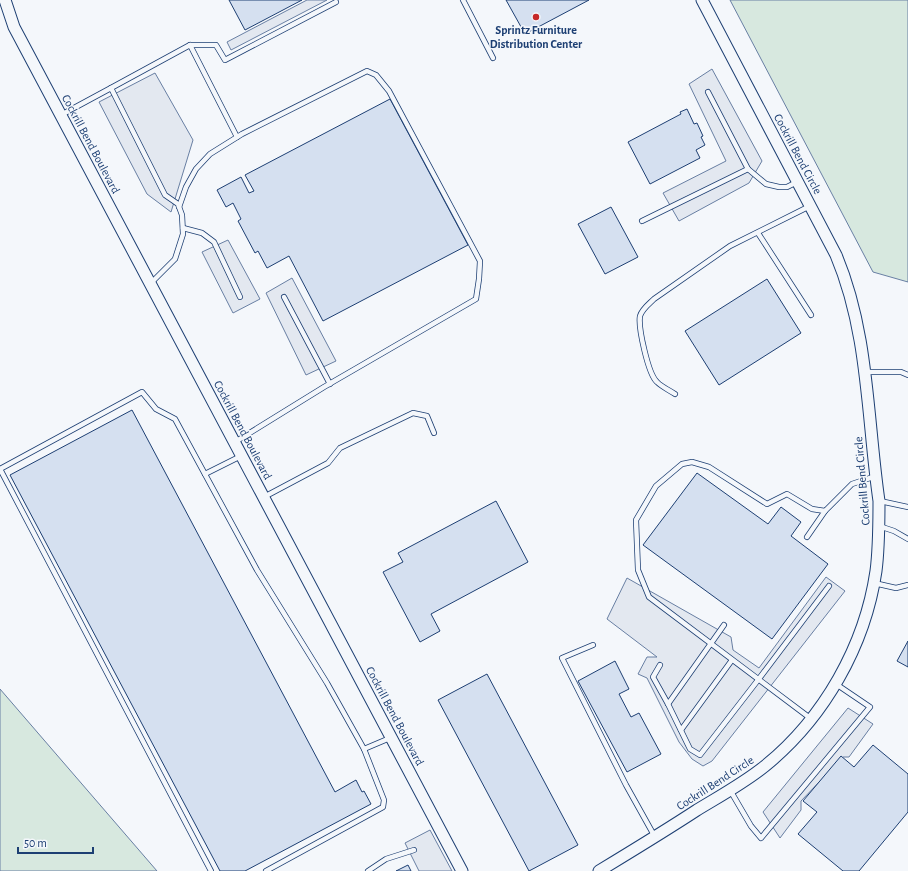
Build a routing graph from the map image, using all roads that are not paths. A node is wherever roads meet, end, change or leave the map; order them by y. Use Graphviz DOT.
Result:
graph roads {
  1 [pos="5,0"];
  2 [pos="463,0"];
  3 [pos="702,0"];
  4 [pos="336,2"];
  5 [pos="190,45"];
  6 [pos="493,58"];
  7 [pos="111,88"];
  8 [pos="708,92"];
  9 [pos="61,115"];
  10 [pos="237,137"];
  11 [pos="748,169"];
  12 [pos="797,182"];
  13 [pos="810,206"];
  14 [pos="179,207"];
  15 [pos="642,221"];
  16 [pos="183,228"];
  17 [pos="758,233"];
  18 [pos="150,283"];
  19 [pos="240,297"];
  20 [pos="284,297"];
  21 [pos="811,315"];
  22 [pos="864,372"];
  23 [pos="908,375"];
  24 [pos="330,384"];
  25 [pos="675,394"];
  26 [pos="434,433"];
  27 [pos="235,442"];
  28 [pos="242,456"];
  29 [pos="0,469"];
  30 [pos="205,474"];
  31 [pos="876,476"];
  32 [pos="264,497"];
  33 [pos="878,501"];
  34 [pos="908,508"];
  35 [pos="825,512"];
  36 [pos="879,526"];
  37 [pos="807,537"];
  38 [pos="908,539"];
  39 [pos="874,582"];
  40 [pos="908,585"];
  41 [pos="829,586"];
  42 [pos="724,625"];
  43 [pos="710,644"];
  44 [pos="593,645"];
  45 [pos="732,660"];
  46 [pos="660,665"];
  47 [pos="758,680"];
  48 [pos="836,684"];
  49 [pos="668,704"];
  50 [pos="812,719"];
  51 [pos="681,730"];
  52 [pos="392,738"];
  53 [pos="364,749"];
  54 [pos="730,790"];
  55 [pos="655,837"];
  56 [pos="414,850"];
  57 [pos="211,871"];
  58 [pos="266,871"];
  59 [pos="368,871"];
  60 [pos="462,871"];
  61 [pos="600,871"];
  1 -- 9 [label="street, Cockrill Bend Boulevard"];
  2 -- 6 [label="lane"];
  3 -- 12 [label="street, Cockrill Bend Circle"];
  4 -- 5 [label="lane"];
  5 -- 7 [label="lane"];
  5 -- 10 [label="lane"];
  7 -- 9 [label="lane"];
  7 -- 14 [label="lane"];
  8 -- 11 [label="lane"];
  9 -- 18 [label="street, Cockrill Bend Boulevard"];
  10 -- 14 [label="lane"];
  10 -- 24 [label="lane"];
  11 -- 12 [label="lane"];
  11 -- 15 [label="lane"];
  12 -- 13 [label="street, Cockrill Bend Circle"];
  13 -- 17 [label="lane"];
  13 -- 22 [label="street, Cockrill Bend Circle"];
  14 -- 16 [label="lane"];
  16 -- 18 [label="lane"];
  16 -- 19 [label="lane"];
  17 -- 21 [label="lane"];
  17 -- 25 [label="lane"];
  18 -- 27 [label="street, Cockrill Bend Boulevard"];
  20 -- 24 [label="lane"];
  22 -- 23 [label="lane"];
  22 -- 31 [label="street, Cockrill Bend Circle"];
  24 -- 27 [label="lane"];
  26 -- 32 [label="lane"];
  27 -- 28 [label="street, Cockrill Bend Boulevard"];
  28 -- 30 [label="lane"];
  28 -- 32 [label="street, Cockrill Bend Boulevard"];
  29 -- 30 [label="lane"];
  29 -- 57 [label="lane"];
  30 -- 53 [label="lane"];
  31 -- 33 [label="street, Cockrill Bend Circle"];
  31 -- 35 [label="lane"];
  32 -- 52 [label="street, Cockrill Bend Boulevard"];
  33 -- 34 [label="lane"];
  33 -- 36 [label="street, Cockrill Bend Circle"];
  35 -- 37 [label="lane"];
  35 -- 43 [label="lane"];
  36 -- 38 [label="lane"];
  36 -- 39 [label="street, Cockrill Bend Circle"];
  39 -- 40 [label="lane"];
  39 -- 48 [label="street, Cockrill Bend Circle"];
  41 -- 47 [label="lane"];
  42 -- 43 [label="lane"];
  43 -- 45 [label="lane"];
  43 -- 49 [label="lane"];
  44 -- 55 [label="lane"];
  45 -- 47 [label="lane"];
  45 -- 51 [label="lane"];
  46 -- 49 [label="lane"];
  47 -- 50 [label="lane"];
  47 -- 51 [label="lane"];
  48 -- 50 [label="street, Cockrill Bend Circle"];
  48 -- 54 [label="lane"];
  49 -- 51 [label="lane"];
  50 -- 54 [label="street, Cockrill Bend Circle"];
  52 -- 53 [label="lane"];
  52 -- 60 [label="street, Cockrill Bend Boulevard"];
  53 -- 58 [label="lane"];
  54 -- 55 [label="street, Cockrill Bend Circle"];
  55 -- 61 [label="street, Cockrill Bend Circle"];
  56 -- 59 [label="lane"];
}
